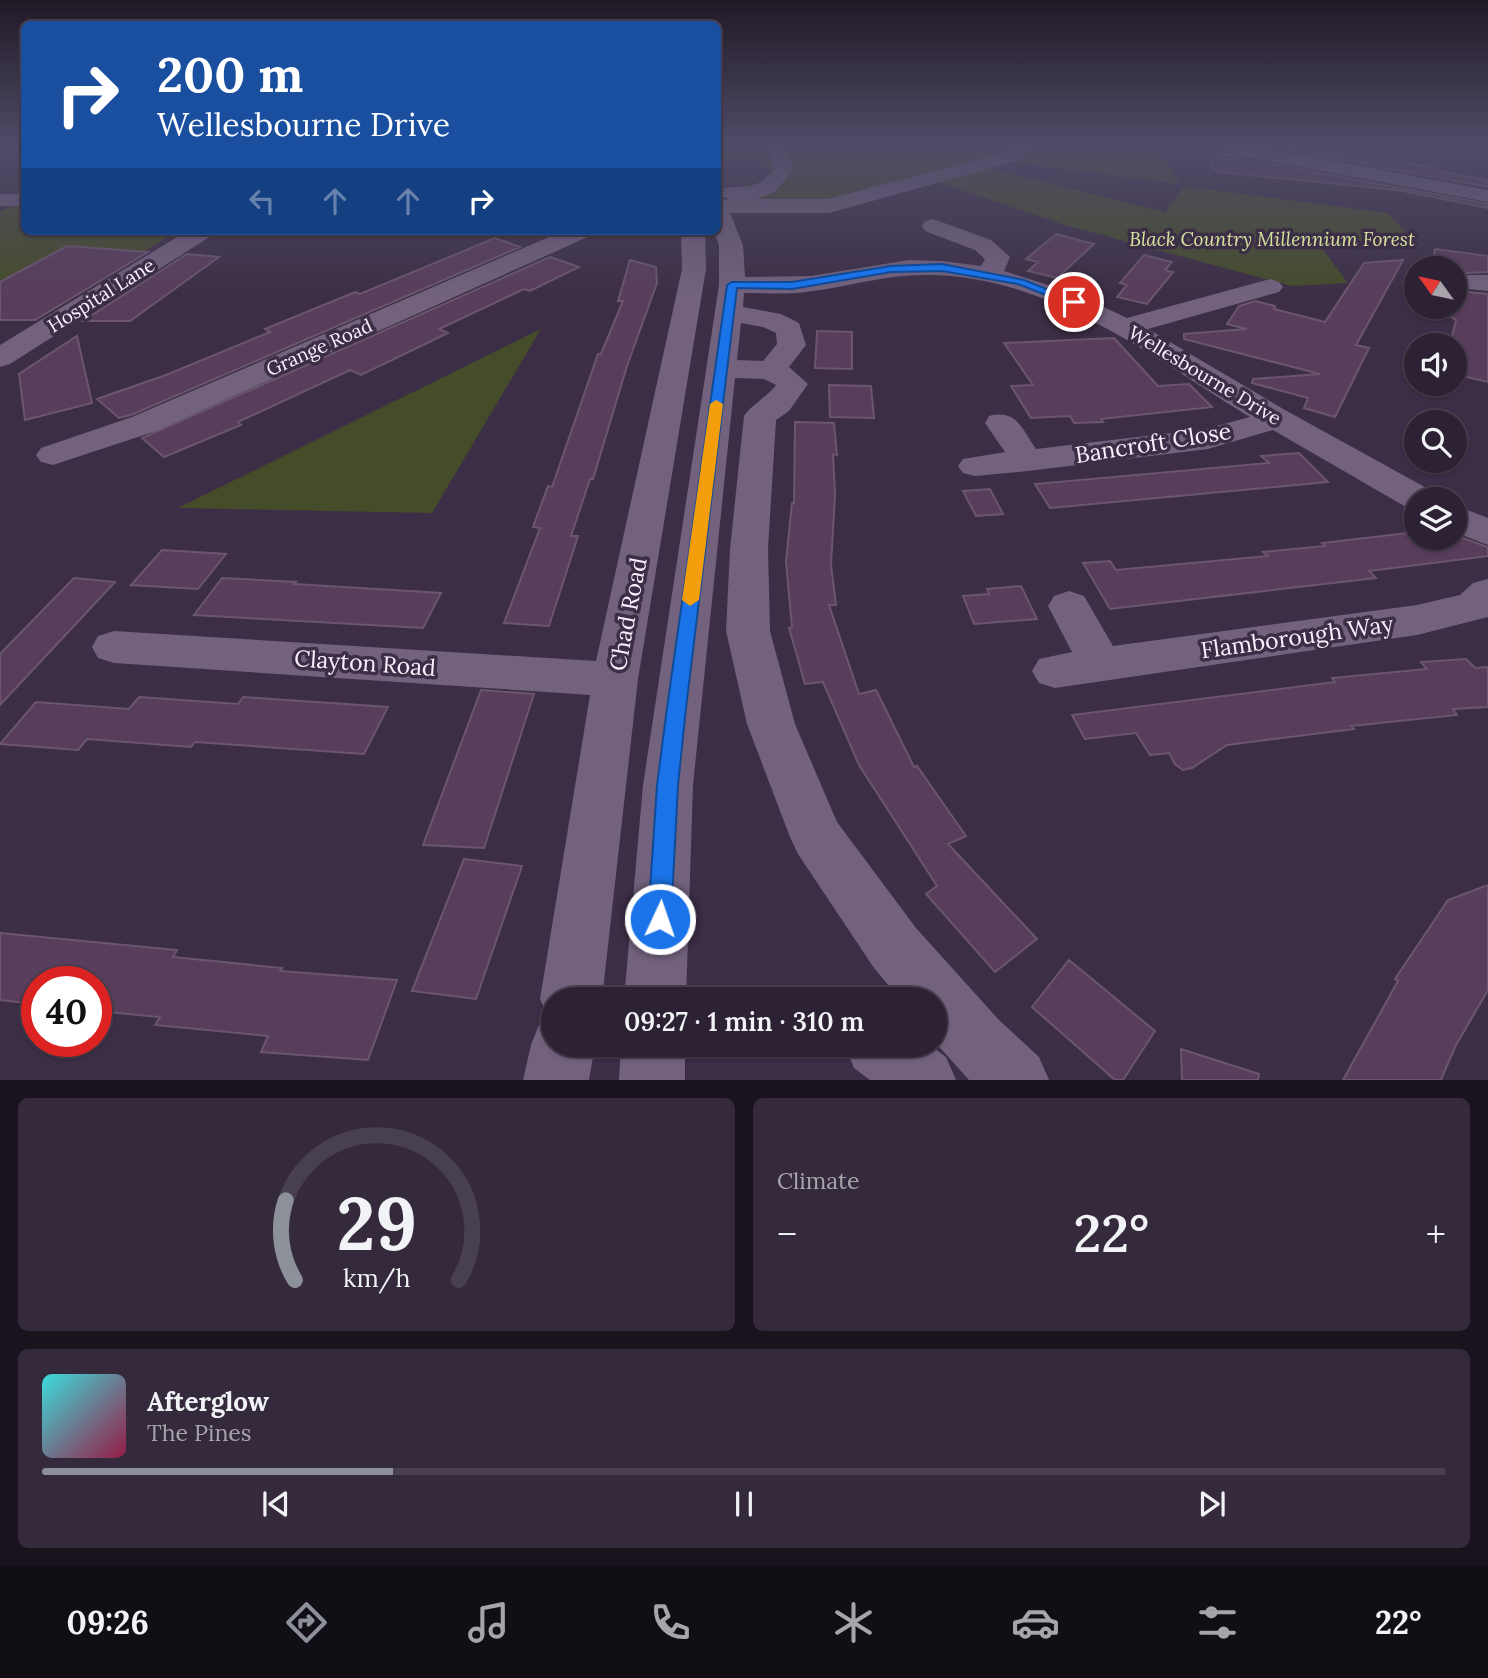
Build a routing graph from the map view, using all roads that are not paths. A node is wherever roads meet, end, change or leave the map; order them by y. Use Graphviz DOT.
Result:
graph roads {
  1 [pos="750,196"];
  2 [pos="864,196"];
  3 [pos="0,200"];
  4 [pos="21,200"];
  5 [pos="721,208"];
  6 [pos="721,211"];
  7 [pos="721,225"];
  8 [pos="933,226"];
  9 [pos="197,235"];
  10 [pos="573,235"];
  11 [pos="706,235"];
  12 [pos="990,274"];
  13 [pos="1270,287"];
  14 [pos="730,299"];
  15 [pos="1125,327"];
  16 [pos="0,358"];
  17 [pos="721,369"];
  18 [pos="771,370"];
  19 [pos="1277,419"];
  20 [pos="1001,423"];
  21 [pos="53,455"];
  22 [pos="1028,461"];
  23 [pos="975,466"];
  24 [pos="1404,491"];
  25 [pos="1467,523"];
  26 [pos="1488,533"];
  27 [pos="1488,593"];
  28 [pos="1069,606"];
  29 [pos="114,647"];
  30 [pos="1101,664"];
  31 [pos="1055,671"];
  32 [pos="615,679"];
  33 [pos="573,987"];
  34 [pos="656,987"];
  35 [pos="561,1057"];
  36 [pos="653,1057"];
  37 [pos="893,1057"];
  38 [pos="556,1080"];
  39 [pos="652,1080"];
  40 [pos="923,1080"];
  41 [pos="1016,1080"];
  1 -- 5 [label="street"];
  2 -- 6 [label="street"];
  3 -- 4 [label="street"];
  7 -- 14 [label="street"];
  8 -- 12 [label="street"];
  9 -- 16 [label="street, Hospital Lane"];
  10 -- 21 [label="street, Grange Road"];
  11 -- 32 [label="street, Chad Road"];
  12 -- 14 [label="street, Wellesbourne Drive"];
  12 -- 15 [label="street, Wellesbourne Drive"];
  13 -- 15 [label="street"];
  14 -- 17 [label="street"];
  14 -- 18 [label="street"];
  15 -- 19 [label="street, Wellesbourne Drive"];
  17 -- 18 [label="street"];
  17 -- 34 [label="street"];
  18 -- 41 [label="street"];
  19 -- 22 [label="street, Bancroft Close"];
  19 -- 24 [label="street, Wellesbourne Drive"];
  20 -- 22 [label="street"];
  22 -- 23 [label="street, Bancroft Close"];
  25 -- 26 [label="street"];
  27 -- 30 [label="street, Flamborough Way"];
  28 -- 30 [label="street"];
  29 -- 32 [label="street, Clayton Road"];
  30 -- 31 [label="street, Flamborough Way"];
  32 -- 33 [label="street, Chad Road"];
  35 -- 38 [label="street"];
  36 -- 39 [label="street"];
  37 -- 40 [label="street"];
}
